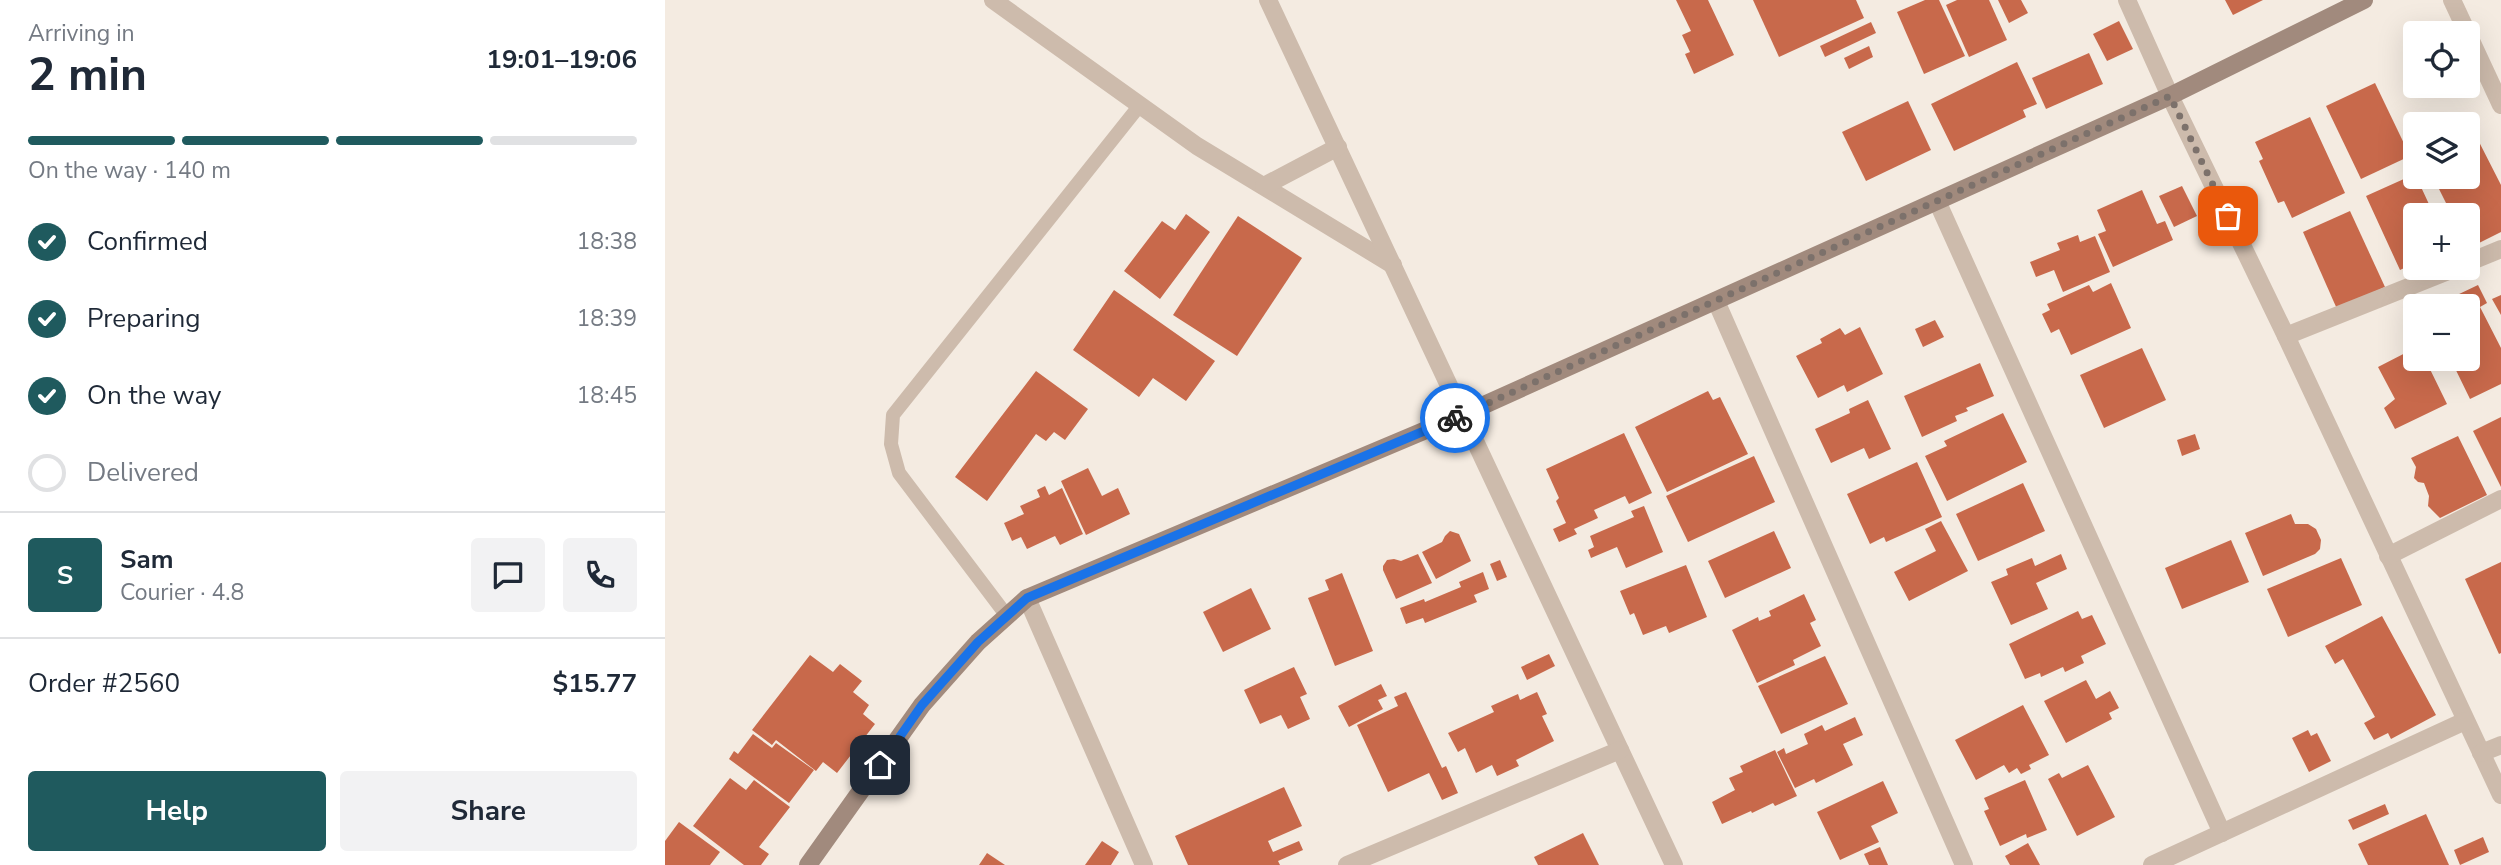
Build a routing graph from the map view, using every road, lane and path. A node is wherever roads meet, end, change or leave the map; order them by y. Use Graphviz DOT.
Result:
graph roads {
  1 [pos="993,0"];
  2 [pos="1289,0"];
  3 [pos="2127,0"];
  4 [pos="2364,0"];
  5 [pos="2452,0"];
  6 [pos="1270,4"];
  7 [pos="2170,96"];
  8 [pos="1140,105"];
  9 [pos="2501,105"];
  10 [pos="1338,147"];
  11 [pos="1264,186"];
  12 [pos="1937,201"];
  13 [pos="2501,250"];
  14 [pos="2480,258"];
  15 [pos="1393,265"];
  16 [pos="2426,280"];
  17 [pos="1716,301"];
  18 [pos="2286,336"];
  19 [pos="1464,414"];
  20 [pos="2501,499"];
  21 [pos="2388,556"];
  22 [pos="1027,598"];
  23 [pos="1007,616"];
  24 [pos="2465,721"];
  25 [pos="2501,745"];
  26 [pos="1620,750"];
  27 [pos="2481,753"];
  28 [pos="2501,795"];
  29 [pos="2222,833"];
  30 [pos="808,865"];
  31 [pos="1144,865"];
  32 [pos="1347,865"];
  33 [pos="1674,865"];
  34 [pos="1964,865"];
  35 [pos="2153,865"];
  1 -- 8 [label="street"];
  2 -- 6 [label="street"];
  3 -- 7 [label="street"];
  4 -- 7 [label="street"];
  5 -- 9 [label="street"];
  6 -- 10 [label="street"];
  7 -- 12 [label="street"];
  7 -- 18 [label="street"];
  8 -- 11 [label="street"];
  8 -- 23 [label="lane"];
  10 -- 11 [label="street"];
  10 -- 15 [label="street"];
  11 -- 15 [label="street"];
  12 -- 17 [label="street"];
  12 -- 29 [label="street"];
  13 -- 14 [label="street"];
  15 -- 19 [label="street"];
  16 -- 18 [label="street"];
  17 -- 19 [label="street"];
  17 -- 34 [label="street"];
  18 -- 21 [label="street"];
  19 -- 22 [label="street"];
  19 -- 26 [label="street"];
  20 -- 21 [label="street"];
  21 -- 24 [label="street"];
  22 -- 23 [label="street"];
  22 -- 31 [label="street"];
  23 -- 30 [label="street"];
  24 -- 27 [label="street"];
  24 -- 29 [label="street"];
  25 -- 27 [label="street"];
  26 -- 32 [label="street"];
  26 -- 33 [label="street"];
  27 -- 28 [label="street"];
  29 -- 35 [label="street"];
}
